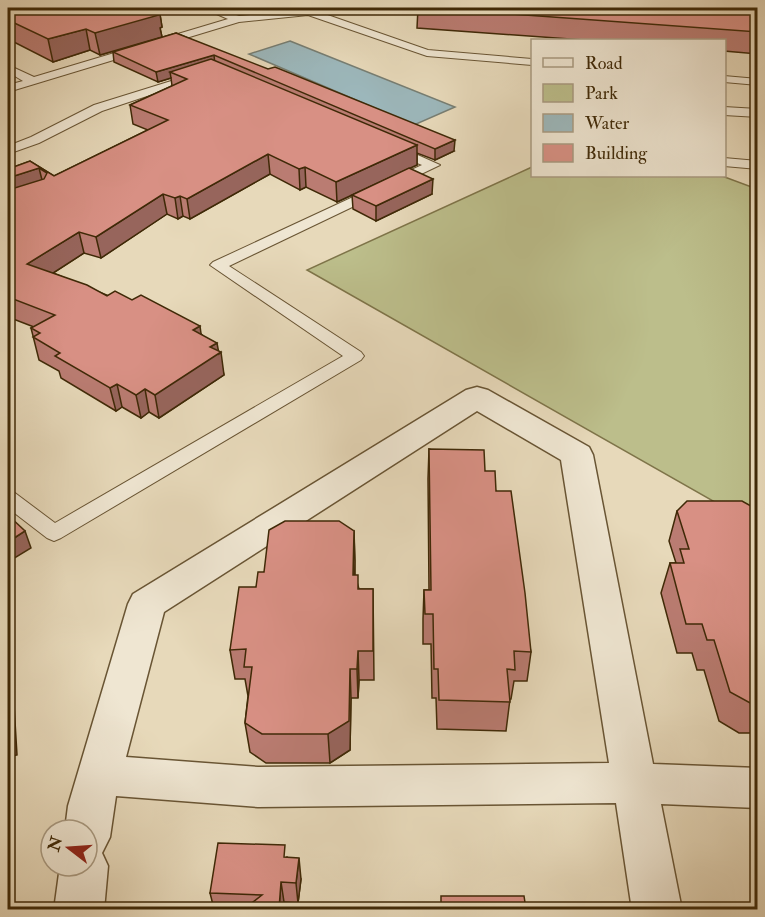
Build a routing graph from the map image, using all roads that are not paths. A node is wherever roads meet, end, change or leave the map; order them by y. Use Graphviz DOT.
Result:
graph roads {
  1 [pos="208,8"];
  2 [pos="323,8"];
  3 [pos="282,11"];
  4 [pos="309,12"];
  5 [pos="238,19"];
  6 [pos="531,62"];
  7 [pos="8,68"];
  8 [pos="214,70"];
  9 [pos="726,79"];
  10 [pos="32,81"];
  11 [pos="758,82"];
  12 [pos="8,89"];
  13 [pos="726,111"];
  14 [pos="758,113"];
  15 [pos="383,144"];
  16 [pos="8,150"];
  17 [pos="726,162"];
  18 [pos="758,165"];
  19 [pos="8,498"];
  20 [pos="99,775"];
  21 [pos="633,783"];
  22 [pos="758,788"];
  23 [pos="89,818"];
  24 [pos="83,878"];
  25 [pos="79,909"];
  26 [pos="657,909"];
  1 -- 5 [label="lane"];
  2 -- 4 [label="lane"];
  3 -- 4 [label="lane"];
  3 -- 5 [label="lane"];
  4 -- 6 [label="lane"];
  5 -- 10 [label="lane"];
  7 -- 10 [label="lane"];
  8 -- 16 [label="lane"];
  9 -- 11 [label="lane"];
  10 -- 12 [label="lane"];
  13 -- 14 [label="lane"];
  15 -- 19 [label="lane"];
  17 -- 18 [label="lane"];
  20 -- 21 [label="street"];
  20 -- 21 [label="street"];
  20 -- 23 [label="street"];
  21 -- 22 [label="street"];
  21 -- 26 [label="street"];
  24 -- 25 [label="street"];
}
